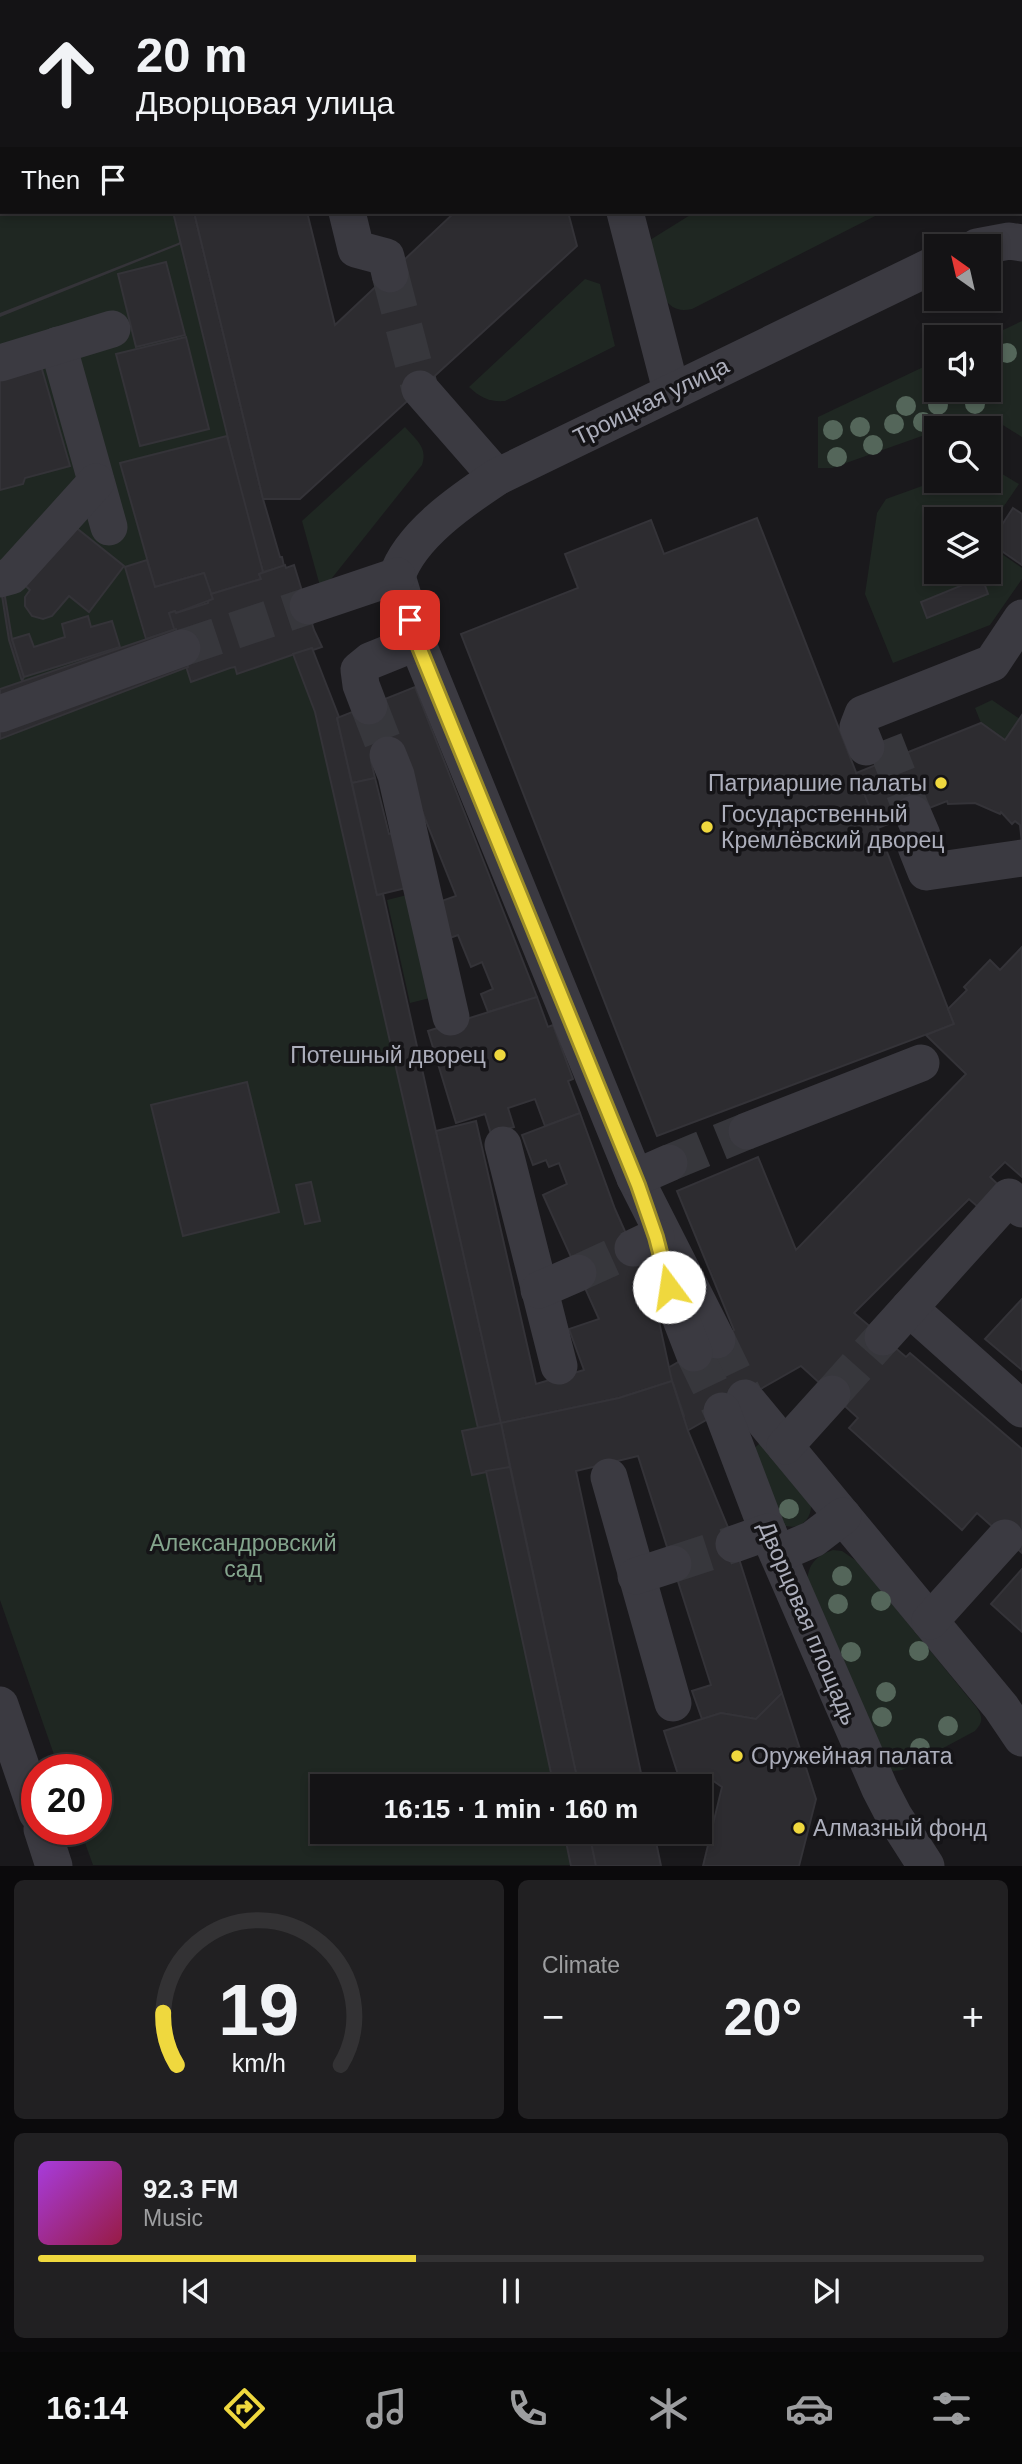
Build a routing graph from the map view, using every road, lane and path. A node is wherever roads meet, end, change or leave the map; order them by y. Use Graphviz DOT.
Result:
graph roads {
  1 [pos="347,214"];
  2 [pos="626,214"];
  3 [pos="924,270"];
  4 [pos="390,274"];
  5 [pos="112,329"];
  6 [pos="58,345"];
  7 [pos="0,363"];
  8 [pos="420,389"];
  9 [pos="671,390"];
  10 [pos="496,477"];
  11 [pos="96,482"];
  12 [pos="109,527"];
  13 [pos="397,576"];
  14 [pos="0,579"];
  15 [pos="308,606"];
  16 [pos="1022,618"];
  17 [pos="417,642"];
  18 [pos="182,648"];
  19 [pos="369,706"];
  20 [pos="0,714"];
  21 [pos="874,733"];
  22 [pos="388,755"];
  23 [pos="908,828"];
  24 [pos="1022,858"];
  25 [pos="451,1017"];
  26 [pos="921,1063"];
  27 [pos="747,1131"];
  28 [pos="503,1145"];
  29 [pos="669,1163"];
  30 [pos="636,1181"];
  31 [pos="1022,1209"];
  32 [pos="578,1273"];
  33 [pos="540,1290"];
  34 [pos="909,1308"];
  35 [pos="883,1338"];
  36 [pos="559,1366"];
  37 [pos="832,1394"];
  38 [pos="1022,1409"];
  39 [pos="785,1446"];
  40 [pos="609,1477"];
  41 [pos="843,1516"];
  42 [pos="1005,1538"];
  43 [pos="773,1543"];
  44 [pos="734,1544"];
  45 [pos="673,1564"];
  46 [pos="636,1576"];
  47 [pos="930,1621"];
  48 [pos="673,1703"];
  49 [pos="0,1705"];
  50 [pos="1022,1738"];
  51 [pos="21,1794"];
  52 [pos="47,1845"];
  53 [pos="54,1866"];
  54 [pos="926,1866"];
  1 -- 4 [label="street"];
  2 -- 9 [label="street"];
  3 -- 9 [label="street, Троицкая улица"];
  5 -- 6 [label="street"];
  6 -- 7 [label="street"];
  6 -- 11 [label="street"];
  8 -- 10 [label="street"];
  9 -- 10 [label="street, Троицкая улица"];
  10 -- 13 [label="street, Троицкая улица"];
  11 -- 12 [label="street"];
  11 -- 14 [label="street"];
  13 -- 15 [label="street"];
  13 -- 17 [label="street"];
  16 -- 21 [label="street"];
  17 -- 19 [label="street"];
  17 -- 30 [label="street"];
  18 -- 20 [label="street"];
  22 -- 25 [label="street"];
  23 -- 24 [label="street"];
  26 -- 27 [label="street"];
  28 -- 33 [label="street"];
  29 -- 30 [label="street"];
  30 -- 30 [label="street"];
  31 -- 34 [label="street"];
  32 -- 33 [label="street"];
  33 -- 36 [label="street"];
  34 -- 35 [label="street"];
  34 -- 38 [label="street"];
  37 -- 39 [label="street"];
  39 -- 41 [label="street, Дворцовая площадь"];
  39 -- 43 [label="street, Дворцовая площадь"];
  40 -- 46 [label="street"];
  41 -- 43 [label="street"];
  41 -- 47 [label="street, Дворцовая площадь"];
  42 -- 47 [label="street"];
  43 -- 44 [label="street"];
  43 -- 54 [label="street, Дворцовая площадь"];
  45 -- 46 [label="street"];
  46 -- 48 [label="street"];
  47 -- 50 [label="street, Дворцовая площадь"];
  49 -- 51 [label="street"];
  52 -- 53 [label="street"];
}
